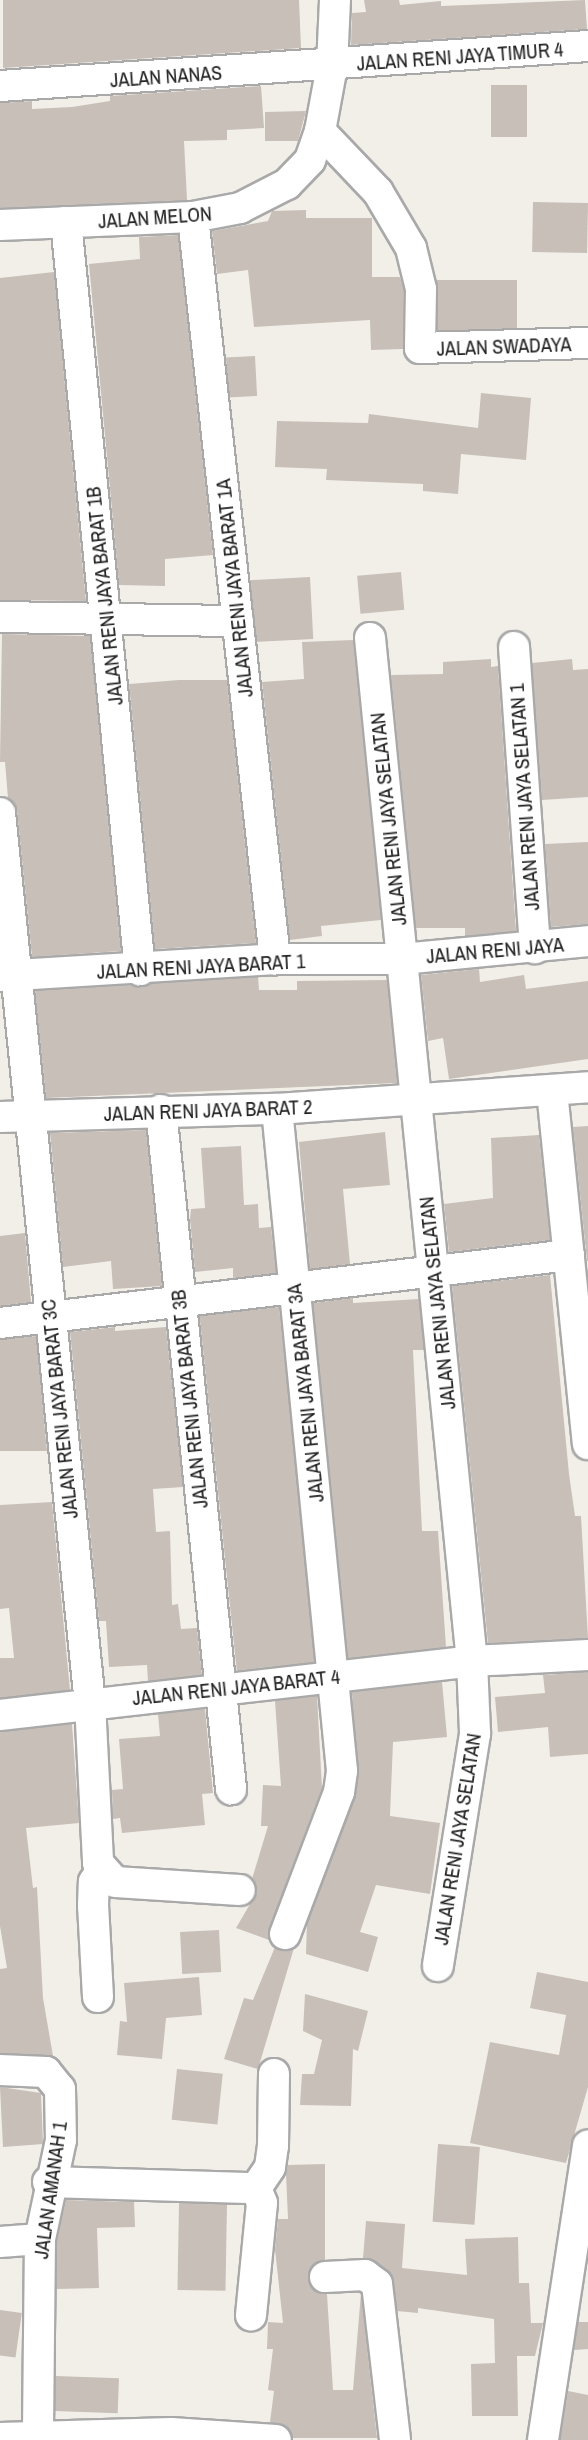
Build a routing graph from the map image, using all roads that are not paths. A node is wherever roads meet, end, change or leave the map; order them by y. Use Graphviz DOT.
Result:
graph roads {
  1 [pos="335,0"];
  2 [pos="588,46"];
  3 [pos="332,66"];
  4 [pos="0,86"];
  5 [pos="320,131"];
  6 [pos="193,217"];
  7 [pos="66,222"];
  8 [pos="0,225"];
  9 [pos="588,343"];
  10 [pos="0,617"];
  11 [pos="107,618"];
  12 [pos="238,621"];
  13 [pos="370,638"];
  14 [pos="514,647"];
  15 [pos="0,813"];
  16 [pos="588,941"];
  17 [pos="535,948"];
  18 [pos="275,959"];
  19 [pos="402,959"];
  20 [pos="140,970"];
  21 [pos="8,975"];
  22 [pos="588,1087"];
  23 [pos="552,1091"];
  24 [pos="416,1101"];
  25 [pos="277,1109"];
  26 [pos="161,1110"];
  27 [pos="13,1116"];
  28 [pos="568,1255"];
  29 [pos="435,1270"];
  30 [pos="295,1287"];
  31 [pos="179,1302"];
  32 [pos="50,1317"];
  33 [pos="0,1323"];
  34 [pos="588,1444"];
  35 [pos="588,1655"];
  36 [pos="472,1661"];
  37 [pos="333,1677"];
  38 [pos="218,1689"];
  39 [pos="90,1703"];
  40 [pos="0,1715"];
  41 [pos="231,1789"];
  42 [pos="101,1871"];
  43 [pos="240,1890"];
  44 [pos="285,1934"];
  45 [pos="438,1966"];
  46 [pos="98,1997"];
  47 [pos="0,2070"];
  48 [pos="274,2074"];
  49 [pos="588,2145"];
  50 [pos="48,2182"];
  51 [pos="256,2188"];
  52 [pos="40,2239"];
  53 [pos="0,2242"];
  54 [pos="325,2277"];
  55 [pos="251,2316"];
  56 [pos="38,2433"];
  57 [pos="0,2438"];
  58 [pos="276,2440"];
  59 [pos="395,2440"];
  60 [pos="543,2440"];
  1 -- 3 [label="street, JALAN MELON"];
  2 -- 3 [label="street, JALAN RENI JAYA TIMUR 4"];
  3 -- 4 [label="street, JALAN NANAS"];
  3 -- 5 [label="street, JALAN MELON"];
  5 -- 6 [label="street, JALAN MELON"];
  5 -- 9 [label="street, JALAN SWADAYA"];
  6 -- 7 [label="street, JALAN MELON"];
  6 -- 12 [label="street, JALAN RENI JAYA BARAT 1A"];
  7 -- 8 [label="street, JALAN MELON"];
  7 -- 11 [label="street, JALAN RENI JAYA BARAT 1B"];
  10 -- 11 [label="street"];
  11 -- 12 [label="street"];
  11 -- 20 [label="street, JALAN RENI JAYA BARAT 1B"];
  12 -- 18 [label="street, JALAN RENI JAYA BARAT 1A"];
  13 -- 19 [label="street, JALAN RENI JAYA SELATAN"];
  14 -- 17 [label="street, JALAN RENI JAYA SELATAN 1"];
  15 -- 21 [label="street, JALAN RENI JAYA BARAT 3C"];
  16 -- 17 [label="street, JALAN RENI JAYA"];
  17 -- 19 [label="street, JALAN RENI JAYA"];
  18 -- 19 [label="street, JALAN RENI JAYA BARAT 1"];
  18 -- 20 [label="street, JALAN RENI JAYA BARAT 1"];
  19 -- 24 [label="street, JALAN RENI JAYA SELATAN"];
  20 -- 21 [label="street, JALAN RENI JAYA BARAT 1"];
  21 -- 27 [label="street, JALAN RENI JAYA BARAT 3C"];
  22 -- 23 [label="street"];
  23 -- 24 [label="street"];
  23 -- 28 [label="street"];
  24 -- 25 [label="street, JALAN RENI JAYA BARAT 2"];
  24 -- 29 [label="street, JALAN RENI JAYA SELATAN"];
  25 -- 26 [label="street, JALAN RENI JAYA BARAT 2"];
  25 -- 30 [label="street, JALAN RENI JAYA BARAT 3A"];
  26 -- 27 [label="street, JALAN RENI JAYA BARAT 2"];
  26 -- 31 [label="street, JALAN RENI JAYA BARAT 3B"];
  27 -- 32 [label="street, JALAN RENI JAYA BARAT 3C"];
  28 -- 29 [label="street"];
  28 -- 34 [label="street"];
  29 -- 30 [label="street"];
  29 -- 36 [label="street, JALAN RENI JAYA SELATAN"];
  30 -- 31 [label="street"];
  30 -- 37 [label="street, JALAN RENI JAYA BARAT 3A"];
  31 -- 32 [label="street"];
  31 -- 38 [label="street, JALAN RENI JAYA BARAT 3B"];
  32 -- 33 [label="street"];
  32 -- 39 [label="street, JALAN RENI JAYA BARAT 3C"];
  35 -- 36 [label="street, JALAN RENI JAYA BARAT 4"];
  36 -- 37 [label="street, JALAN RENI JAYA BARAT 4"];
  36 -- 45 [label="street, JALAN RENI JAYA SELATAN"];
  37 -- 38 [label="street, JALAN RENI JAYA BARAT 4"];
  37 -- 44 [label="street, JALAN RENI JAYA BARAT 3A"];
  38 -- 39 [label="street, JALAN RENI JAYA BARAT 4"];
  38 -- 41 [label="street, JALAN RENI JAYA BARAT 3B"];
  39 -- 40 [label="street, JALAN RENI JAYA BARAT 4"];
  39 -- 42 [label="street, JALAN RENI JAYA BARAT 3C"];
  42 -- 43 [label="street"];
  42 -- 46 [label="street, JALAN RENI JAYA BARAT 3C"];
  47 -- 50 [label="street, JALAN AMANAH 1"];
  48 -- 51 [label="street"];
  49 -- 60 [label="street"];
  50 -- 51 [label="street"];
  50 -- 52 [label="street, JALAN AMANAH 1"];
  51 -- 55 [label="street"];
  52 -- 53 [label="street"];
  52 -- 56 [label="street, JALAN AMANAH 1"];
  54 -- 59 [label="street"];
  56 -- 57 [label="street"];
  56 -- 58 [label="street"];
}
